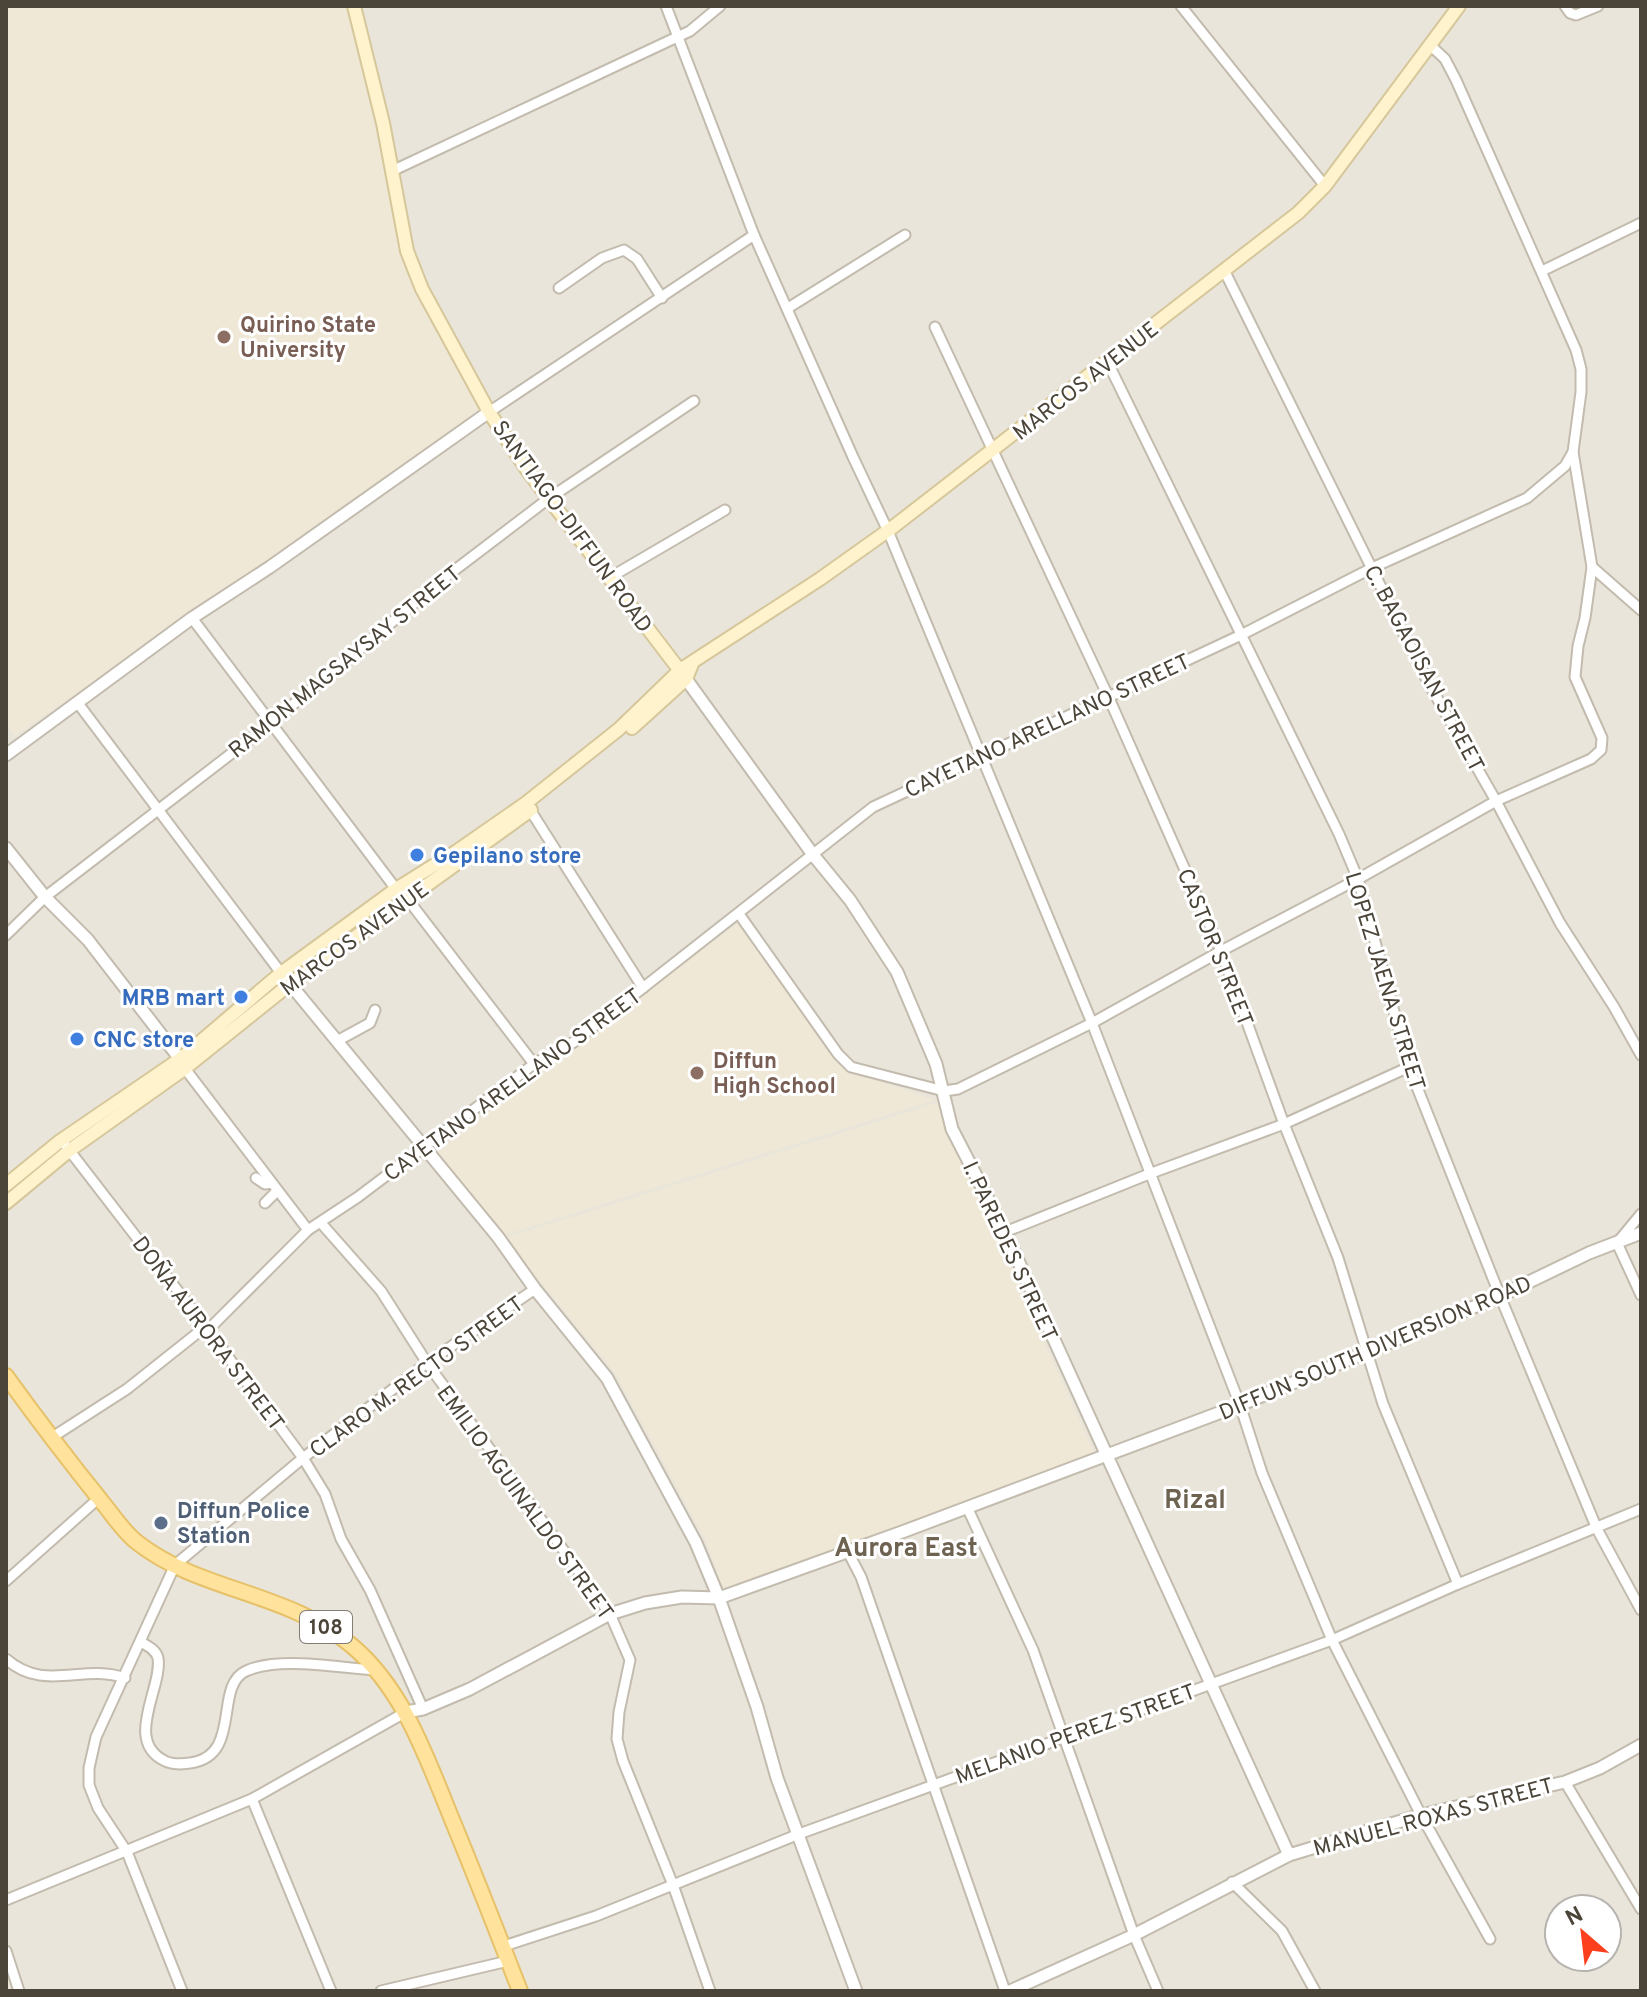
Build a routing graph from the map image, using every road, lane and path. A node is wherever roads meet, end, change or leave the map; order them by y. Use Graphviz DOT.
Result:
graph roads {
  1 [pos="354,6"];
  2 [pos="666,6"];
  3 [pos="720,6"];
  4 [pos="1181,6"];
  5 [pos="1459,6"];
  6 [pos="1565,6"];
  7 [pos="1598,6"];
  8 [pos="677,37"];
  9 [pos="1430,45"];
  10 [pos="392,171"];
  11 [pos="1325,186"];
  12 [pos="1641,223"];
  13 [pos="754,235"];
  14 [pos="905,235"];
  15 [pos="1542,271"];
  16 [pos="1225,272"];
  17 [pos="559,288"];
  18 [pos="662,298"];
  19 [pos="788,308"];
  20 [pos="935,327"];
  21 [pos="1108,363"];
  22 [pos="694,401"];
  23 [pos="489,412"];
  24 [pos="995,450"];
  25 [pos="1573,452"];
  26 [pos="548,499"];
  27 [pos="725,510"];
  28 [pos="888,531"];
  29 [pos="1592,567"];
  30 [pos="1372,568"];
  31 [pos="609,578"];
  32 [pos="1641,610"];
  33 [pos="192,618"];
  34 [pos="1241,635"];
  35 [pos="686,671"];
  36 [pos="1108,696"];
  37 [pos="77,702"];
  38 [pos="271,723"];
  39 [pos="6,755"];
  40 [pos="983,756"];
  41 [pos="1496,801"];
  42 [pos="528,807"];
  43 [pos="157,809"];
  44 [pos="6,848"];
  45 [pos="814,856"];
  46 [pos="1358,879"];
  47 [pos="401,893"];
  48 [pos="45,897"];
  49 [pos="739,914"];
  50 [pos="6,935"];
  51 [pos="1221,951"];
  52 [pos="281,973"];
  53 [pos="290,984"];
  54 [pos="643,988"];
  55 [pos="375,1010"];
  56 [pos="1092,1023"];
  57 [pos="337,1041"];
  58 [pos="1641,1055"];
  59 [pos="182,1064"];
  60 [pos="534,1064"];
  61 [pos="1409,1067"];
  62 [pos="944,1091"];
  63 [pos="1284,1124"];
  64 [pos="65,1146"];
  65 [pos="424,1147"];
  66 [pos="1149,1174"];
  67 [pos="256,1178"];
  68 [pos="6,1185"];
  69 [pos="275,1187"];
  70 [pos="6,1203"];
  71 [pos="265,1203"];
  72 [pos="1641,1214"];
  73 [pos="321,1223"];
  74 [pos="308,1230"];
  75 [pos="1005,1232"];
  76 [pos="1641,1233"];
  77 [pos="1617,1243"];
  78 [pos="535,1289"];
  79 [pos="1641,1295"];
  80 [pos="1500,1296"];
  81 [pos="206,1328"];
  82 [pos="1367,1353"];
  83 [pos="427,1363"];
  84 [pos="6,1376"];
  85 [pos="1240,1405"];
  86 [pos="51,1438"];
  87 [pos="1106,1456"];
  88 [pos="303,1458"];
  89 [pos="99,1498"];
  90 [pos="967,1507"];
  91 [pos="1641,1509"];
  92 [pos="1597,1529"];
  93 [pos="848,1552"];
  94 [pos="175,1565"];
  95 [pos="6,1581"];
  96 [pos="1458,1584"];
  97 [pos="719,1598"];
  98 [pos="1641,1610"];
  99 [pos="610,1614"];
  100 [pos="1332,1640"];
  101 [pos="141,1642"];
  102 [pos="6,1659"];
  103 [pos="375,1670"];
  104 [pos="125,1678"];
  105 [pos="1211,1684"];
  106 [pos="423,1709"];
  107 [pos="406,1712"];
  108 [pos="1065,1737"];
  109 [pos="1641,1745"];
  110 [pos="1565,1782"];
  111 [pos="932,1785"];
  112 [pos="252,1799"];
  113 [pos="1421,1815"];
  114 [pos="799,1834"];
  115 [pos="127,1852"];
  116 [pos="1289,1855"];
  117 [pos="1232,1882"];
  118 [pos="673,1885"];
  119 [pos="6,1900"];
  120 [pos="1641,1909"];
  121 [pos="1134,1935"];
  122 [pos="1490,1939"];
  123 [pos="6,1951"];
  124 [pos="506,1954"];
  125 [pos="19,1991"];
  126 [pos="182,1991"];
  127 [pos="331,1991"];
  128 [pos="381,1991"];
  129 [pos="520,1991"];
  130 [pos="710,1991"];
  131 [pos="856,1991"];
  132 [pos="1007,1991"];
  133 [pos="1158,1991"];
  134 [pos="1315,1991"];
  1 -- 10 [label="main road, SANTIAGO-DIFFUN ROAD"];
  2 -- 8 [label="street"];
  3 -- 8 [label="street"];
  4 -- 11 [label="street"];
  5 -- 9 [label="main road, MARCOS AVENUE"];
  6 -- 7 [label="street"];
  8 -- 10 [label="street"];
  8 -- 13 [label="street"];
  9 -- 11 [label="main road, MARCOS AVENUE"];
  9 -- 15 [label="street"];
  10 -- 23 [label="main road, SANTIAGO-DIFFUN ROAD"];
  11 -- 16 [label="main road, MARCOS AVENUE"];
  12 -- 15 [label="street"];
  13 -- 18 [label="street"];
  13 -- 19 [label="street"];
  14 -- 19 [label="street"];
  15 -- 25 [label="street"];
  16 -- 21 [label="main road, MARCOS AVENUE"];
  16 -- 30 [label="street, C. BAGAOISAN STREET"];
  17 -- 18 [label="street"];
  18 -- 23 [label="street"];
  19 -- 28 [label="street"];
  20 -- 24 [label="street, CASTOR STREET"];
  21 -- 24 [label="main road, MARCOS AVENUE"];
  21 -- 34 [label="street, LOPEZ JAENA STREET"];
  22 -- 26 [label="street, RAMON MAGSAYSAY STREET"];
  23 -- 26 [label="main road, SANTIAGO-DIFFUN ROAD"];
  23 -- 33 [label="street"];
  24 -- 28 [label="main road, MARCOS AVENUE"];
  24 -- 36 [label="street, CASTOR STREET"];
  25 -- 29 [label="street"];
  25 -- 30 [label="street, CAYETANO ARELLANO STREET"];
  26 -- 31 [label="main road, SANTIAGO-DIFFUN ROAD"];
  26 -- 38 [label="street, RAMON MAGSAYSAY STREET"];
  27 -- 31 [label="street"];
  28 -- 35 [label="main road, MARCOS AVENUE"];
  28 -- 40 [label="street"];
  29 -- 32 [label="street"];
  29 -- 41 [label="street"];
  30 -- 34 [label="street, CAYETANO ARELLANO STREET"];
  30 -- 41 [label="street, C. BAGAOISAN STREET"];
  31 -- 35 [label="main road, SANTIAGO-DIFFUN ROAD"];
  33 -- 37 [label="street"];
  33 -- 38 [label="street"];
  34 -- 36 [label="street, CAYETANO ARELLANO STREET"];
  34 -- 46 [label="street, LOPEZ JAENA STREET"];
  35 -- 42 [label="main road, MARCOS AVENUE"];
  35 -- 45 [label="street, I. PAREDES STREET"];
  36 -- 40 [label="street, CAYETANO ARELLANO STREET"];
  36 -- 51 [label="street, CASTOR STREET"];
  37 -- 39 [label="street"];
  37 -- 43 [label="street"];
  38 -- 43 [label="street, RAMON MAGSAYSAY STREET"];
  38 -- 47 [label="street"];
  40 -- 45 [label="street, CAYETANO ARELLANO STREET"];
  40 -- 56 [label="street"];
  41 -- 46 [label="street"];
  41 -- 58 [label="street, C. BAGAOISAN STREET"];
  42 -- 47 [label="main road, MARCOS AVENUE"];
  42 -- 54 [label="street"];
  43 -- 48 [label="street, RAMON MAGSAYSAY STREET"];
  43 -- 52 [label="street"];
  44 -- 48 [label="street"];
  45 -- 49 [label="street, CAYETANO ARELLANO STREET"];
  45 -- 62 [label="street, I. PAREDES STREET"];
  46 -- 51 [label="street"];
  46 -- 61 [label="street, LOPEZ JAENA STREET"];
  47 -- 52 [label="main road, MARCOS AVENUE"];
  47 -- 53 [label="main road, MARCOS AVENUE"];
  47 -- 60 [label="street"];
  48 -- 50 [label="street, RAMON MAGSAYSAY STREET"];
  48 -- 59 [label="street"];
  49 -- 54 [label="street, CAYETANO ARELLANO STREET"];
  49 -- 62 [label="street"];
  51 -- 56 [label="street"];
  51 -- 63 [label="street, CASTOR STREET"];
  52 -- 53 [label="street"];
  52 -- 59 [label="main road, MARCOS AVENUE"];
  53 -- 57 [label="street"];
  53 -- 59 [label="main road, MARCOS AVENUE"];
  54 -- 60 [label="street, CAYETANO ARELLANO STREET"];
  55 -- 57 [label="street"];
  56 -- 62 [label="street"];
  56 -- 66 [label="street"];
  57 -- 65 [label="street"];
  59 -- 64 [label="main road, MARCOS AVENUE"];
  59 -- 69 [label="street"];
  60 -- 65 [label="street, CAYETANO ARELLANO STREET"];
  61 -- 63 [label="street"];
  61 -- 80 [label="street, LOPEZ JAENA STREET"];
  62 -- 75 [label="street, I. PAREDES STREET"];
  63 -- 66 [label="street"];
  63 -- 82 [label="street, CASTOR STREET"];
  64 -- 68 [label="main road, MARCOS AVENUE"];
  64 -- 70 [label="main road, MARCOS AVENUE"];
  64 -- 81 [label="street, DOÑA AURORA STREET"];
  65 -- 73 [label="street, CAYETANO ARELLANO STREET"];
  65 -- 78 [label="street"];
  66 -- 75 [label="street"];
  66 -- 85 [label="street"];
  67 -- 69 [label="street"];
  69 -- 71 [label="street"];
  69 -- 74 [label="street"];
  72 -- 77 [label="street"];
  73 -- 74 [label="street, CAYETANO ARELLANO STREET"];
  73 -- 83 [label="street, EMILIO AGUINALDO STREET"];
  74 -- 81 [label="street, CAYETANO ARELLANO STREET"];
  75 -- 87 [label="street, I. PAREDES STREET"];
  76 -- 77 [label="street, DIFFUN SOUTH DIVERSION ROAD"];
  77 -- 79 [label="street"];
  77 -- 80 [label="street, DIFFUN SOUTH DIVERSION ROAD"];
  78 -- 83 [label="street, CLARO M. RECTO STREET"];
  78 -- 97 [label="street"];
  80 -- 82 [label="street, DIFFUN SOUTH DIVERSION ROAD"];
  80 -- 92 [label="street, LOPEZ JAENA STREET"];
  81 -- 86 [label="street, CAYETANO ARELLANO STREET"];
  81 -- 88 [label="street, DOÑA AURORA STREET"];
  82 -- 85 [label="street, DIFFUN SOUTH DIVERSION ROAD"];
  82 -- 96 [label="street, CASTOR STREET"];
  83 -- 88 [label="street, CLARO M. RECTO STREET"];
  83 -- 99 [label="street, EMILIO AGUINALDO STREET"];
  84 -- 86 [label="main road, 108"];
  85 -- 87 [label="street, DIFFUN SOUTH DIVERSION ROAD"];
  85 -- 100 [label="street"];
  86 -- 89 [label="main road, 108"];
  87 -- 90 [label="street, DIFFUN SOUTH DIVERSION ROAD"];
  87 -- 105 [label="street, I. PAREDES STREET"];
  88 -- 94 [label="street, CLARO M. RECTO STREET"];
  88 -- 106 [label="street, DOÑA AURORA STREET"];
  89 -- 94 [label="main road, 108"];
  89 -- 95 [label="street"];
  90 -- 93 [label="street, DIFFUN SOUTH DIVERSION ROAD"];
  90 -- 108 [label="street"];
  91 -- 92 [label="street, MELANIO PEREZ STREET"];
  92 -- 96 [label="street, MELANIO PEREZ STREET"];
  92 -- 98 [label="street, LOPEZ JAENA STREET"];
  93 -- 97 [label="street, DIFFUN SOUTH DIVERSION ROAD"];
  93 -- 111 [label="street"];
  94 -- 101 [label="street, CLARO M. RECTO STREET"];
  94 -- 103 [label="main road, 108"];
  96 -- 100 [label="street, MELANIO PEREZ STREET"];
  97 -- 99 [label="street"];
  97 -- 114 [label="street"];
  99 -- 106 [label="street"];
  99 -- 118 [label="street, EMILIO AGUINALDO STREET"];
  100 -- 105 [label="street, MELANIO PEREZ STREET"];
  100 -- 113 [label="street"];
  101 -- 103 [label="street"];
  101 -- 104 [label="street, CLARO M. RECTO STREET"];
  102 -- 104 [label="street"];
  103 -- 107 [label="main road, 108"];
  104 -- 115 [label="street, CLARO M. RECTO STREET"];
  105 -- 108 [label="street, MELANIO PEREZ STREET"];
  105 -- 116 [label="street, I. PAREDES STREET"];
  106 -- 107 [label="street"];
  107 -- 112 [label="street"];
  107 -- 124 [label="main road, 108"];
  108 -- 111 [label="street, MELANIO PEREZ STREET"];
  108 -- 121 [label="street"];
  109 -- 110 [label="street, MANUEL ROXAS STREET"];
  110 -- 113 [label="street, MANUEL ROXAS STREET"];
  110 -- 120 [label="street"];
  111 -- 114 [label="street, MELANIO PEREZ STREET"];
  111 -- 132 [label="street"];
  112 -- 115 [label="street"];
  112 -- 127 [label="street"];
  113 -- 116 [label="street, MANUEL ROXAS STREET"];
  113 -- 122 [label="street"];
  114 -- 118 [label="street, MELANIO PEREZ STREET"];
  114 -- 131 [label="street"];
  115 -- 119 [label="street"];
  115 -- 126 [label="street, CLARO M. RECTO STREET"];
  116 -- 117 [label="street, MANUEL ROXAS STREET"];
  117 -- 121 [label="street, MANUEL ROXAS STREET"];
  117 -- 134 [label="street"];
  118 -- 124 [label="street, MELANIO PEREZ STREET"];
  118 -- 130 [label="street, EMILIO AGUINALDO STREET"];
  121 -- 132 [label="street, MANUEL ROXAS STREET"];
  121 -- 133 [label="street"];
  123 -- 125 [label="street"];
  124 -- 128 [label="street, MELANIO PEREZ STREET"];
  124 -- 129 [label="main road, 108"];
}
